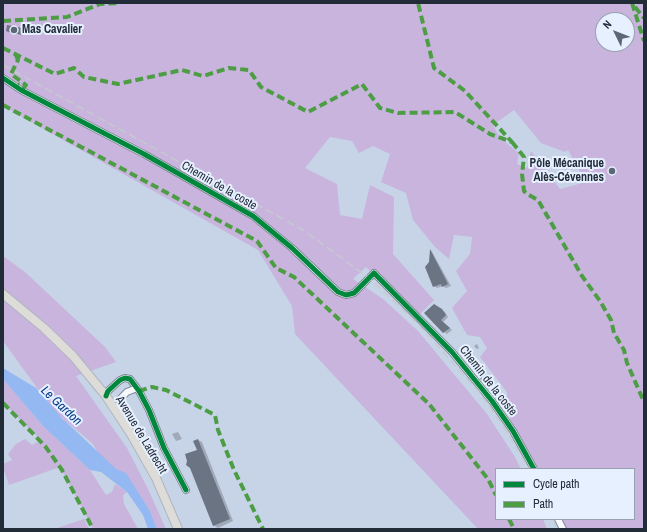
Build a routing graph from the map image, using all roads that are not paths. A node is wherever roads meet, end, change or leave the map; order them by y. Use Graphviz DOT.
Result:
graph roads {
  1 [pos="3,78"];
  2 [pos="3,294"];
  3 [pos="136,388"];
  4 [pos="106,396"];
  5 [pos="119,415"];
  6 [pos="533,468"];
  7 [pos="186,490"];
  8 [pos="558,520"];
  9 [pos="178,529"];
  10 [pos="563,529"];
  1 -- 6 [label="street, Chemin de la coste"];
  2 -- 4 [label="main road, Avenue de Ladrecht"];
  3 -- 4 [label="street"];
  3 -- 5 [label="street"];
  3 -- 7 [label="street"];
  4 -- 5 [label="main road, Avenue de Ladrecht"];
  5 -- 9 [label="main road, Avenue de Ladrecht"];
  8 -- 10 [label="street"];
}
